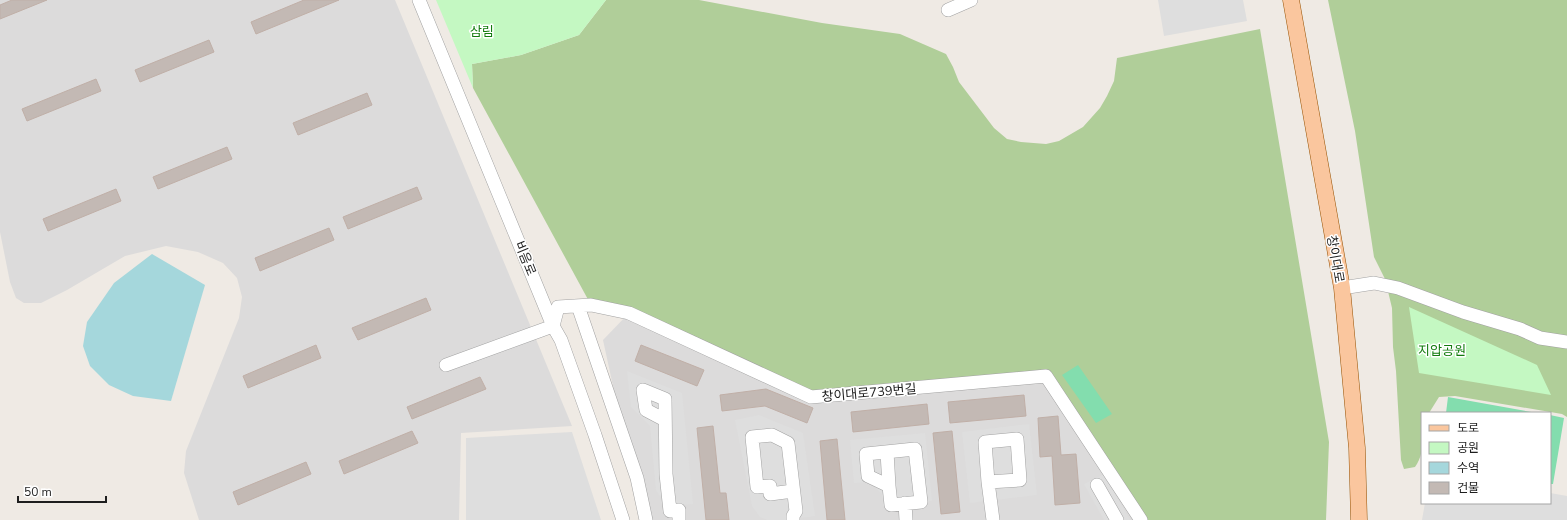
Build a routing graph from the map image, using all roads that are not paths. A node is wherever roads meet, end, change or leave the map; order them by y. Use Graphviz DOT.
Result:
graph roads {
  1 [pos="419,0"];
  2 [pos="971,0"];
  3 [pos="1291,0"];
  4 [pos="948,10"];
  5 [pos="1342,288"];
  6 [pos="578,306"];
  7 [pos="553,326"];
  8 [pos="1567,342"];
  9 [pos="446,365"];
  10 [pos="665,420"];
  11 [pos="887,452"];
  12 [pos="988,482"];
  13 [pos="1096,485"];
  14 [pos="889,486"];
  15 [pos="794,492"];
  16 [pos="905,503"];
  17 [pos="623,520"];
  18 [pos="646,520"];
  19 [pos="679,520"];
  20 [pos="793,520"];
  21 [pos="906,520"];
  22 [pos="993,520"];
  23 [pos="1117,520"];
  24 [pos="1141,520"];
  25 [pos="1360,520"];
  1 -- 7 [label="street, 비음로"];
  2 -- 4 [label="street"];
  3 -- 5 [label="main road, 창이대로"];
  5 -- 8 [label="street"];
  5 -- 25 [label="main road, 창이대로"];
  6 -- 7 [label="street, 창이대로739번길"];
  6 -- 18 [label="street"];
  6 -- 24 [label="street, 창이대로739번길"];
  7 -- 9 [label="street"];
  7 -- 17 [label="street, 비음로"];
  10 -- 19 [label="street"];
  11 -- 14 [label="street"];
  11 -- 14 [label="street"];
  11 -- 16 [label="street"];
  12 -- 22 [label="street"];
  13 -- 23 [label="street"];
  14 -- 16 [label="street"];
  15 -- 15 [label="street"];
  15 -- 20 [label="street"];
  16 -- 21 [label="street"];
}
